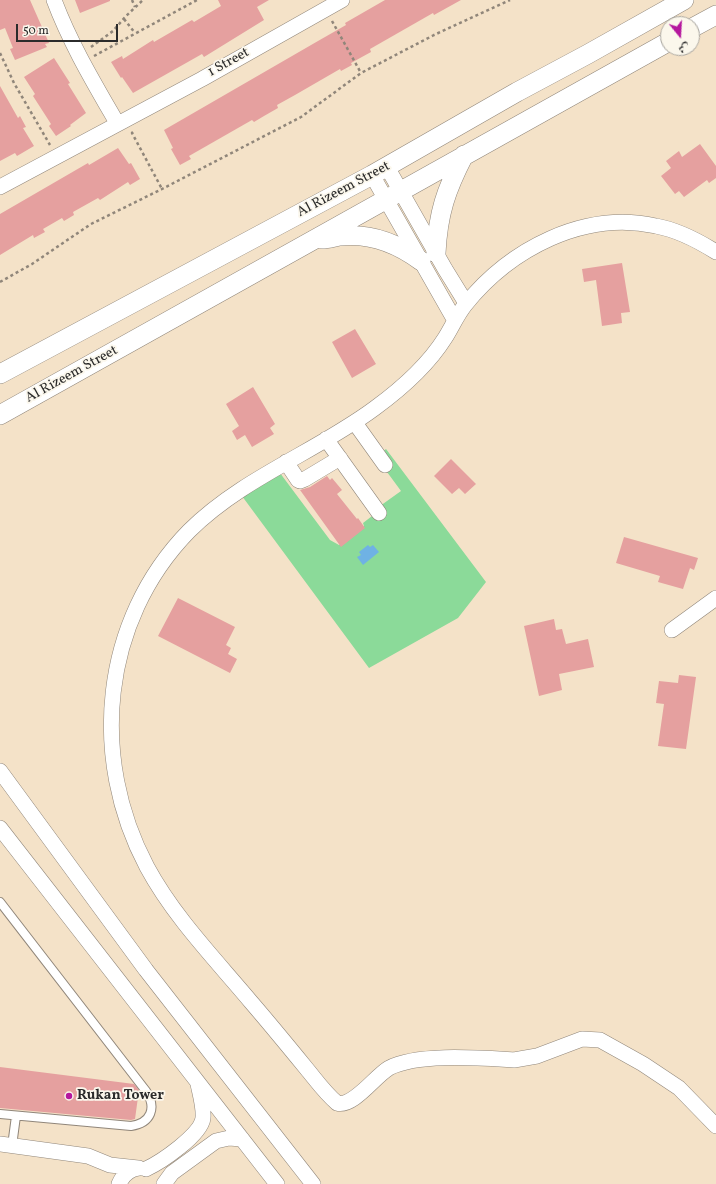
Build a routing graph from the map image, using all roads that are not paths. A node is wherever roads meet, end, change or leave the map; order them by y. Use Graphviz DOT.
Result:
graph roads {
  1 [pos="54,0"];
  2 [pos="341,0"];
  3 [pos="684,0"];
  4 [pos="716,15"];
  5 [pos="700,24"];
  6 [pos="660,46"];
  7 [pos="117,123"];
  8 [pos="464,155"];
  9 [pos="380,171"];
  10 [pos="0,187"];
  11 [pos="393,194"];
  12 [pos="314,240"];
  13 [pos="716,252"];
  14 [pos="429,257"];
  15 [pos="466,303"];
  16 [pos="454,319"];
  17 [pos="20,363"];
  18 [pos="0,374"];
  19 [pos="0,386"];
  20 [pos="0,415"];
  21 [pos="355,423"];
  22 [pos="326,439"];
  23 [pos="340,458"];
  24 [pos="286,462"];
  25 [pos="385,465"];
  26 [pos="379,513"];
  27 [pos="716,598"];
  28 [pos="672,630"];
  29 [pos="0,772"];
  30 [pos="0,828"];
  31 [pos="0,902"];
  32 [pos="198,1083"];
  33 [pos="0,1114"];
  34 [pos="16,1116"];
  35 [pos="716,1126"];
  36 [pos="242,1139"];
  37 [pos="6,1145"];
  38 [pos="98,1161"];
  39 [pos="142,1168"];
  40 [pos="116,1184"];
  41 [pos="119,1184"];
  42 [pos="161,1184"];
  43 [pos="164,1184"];
  44 [pos="277,1184"];
  45 [pos="313,1184"];
  1 -- 7 [label="street"];
  2 -- 7 [label="street, 1 Street"];
  3 -- 9 [label="street, Al Rizeem Street"];
  4 -- 5 [label="street"];
  6 -- 8 [label="street, Al Rizeem Street"];
  7 -- 10 [label="street, 1 Street"];
  8 -- 11 [label="street, Al Rizeem Street"];
  8 -- 14 [label="street"];
  9 -- 11 [label="street"];
  9 -- 17 [label="street, Al Rizeem Street"];
  11 -- 12 [label="street, Al Rizeem Street"];
  11 -- 14 [label="street"];
  12 -- 14 [label="street"];
  12 -- 20 [label="street, Al Rizeem Street"];
  13 -- 15 [label="street"];
  14 -- 15 [label="street"];
  14 -- 16 [label="street"];
  15 -- 16 [label="street"];
  16 -- 21 [label="street"];
  17 -- 18 [label="street, Al Rizeem Street"];
  17 -- 19 [label="street"];
  21 -- 22 [label="street"];
  21 -- 25 [label="street"];
  22 -- 23 [label="street"];
  22 -- 24 [label="street"];
  23 -- 24 [label="street"];
  23 -- 26 [label="street"];
  24 -- 35 [label="street"];
  27 -- 28 [label="street"];
  29 -- 45 [label="street"];
  30 -- 32 [label="street"];
  31 -- 34 [label="lane"];
  32 -- 36 [label="street"];
  32 -- 39 [label="street"];
  33 -- 34 [label="lane"];
  34 -- 37 [label="lane"];
  36 -- 43 [label="street"];
  36 -- 44 [label="street"];
  37 -- 38 [label="street"];
  38 -- 39 [label="street"];
  38 -- 40 [label="street"];
  39 -- 41 [label="street"];
  39 -- 42 [label="street"];
}
